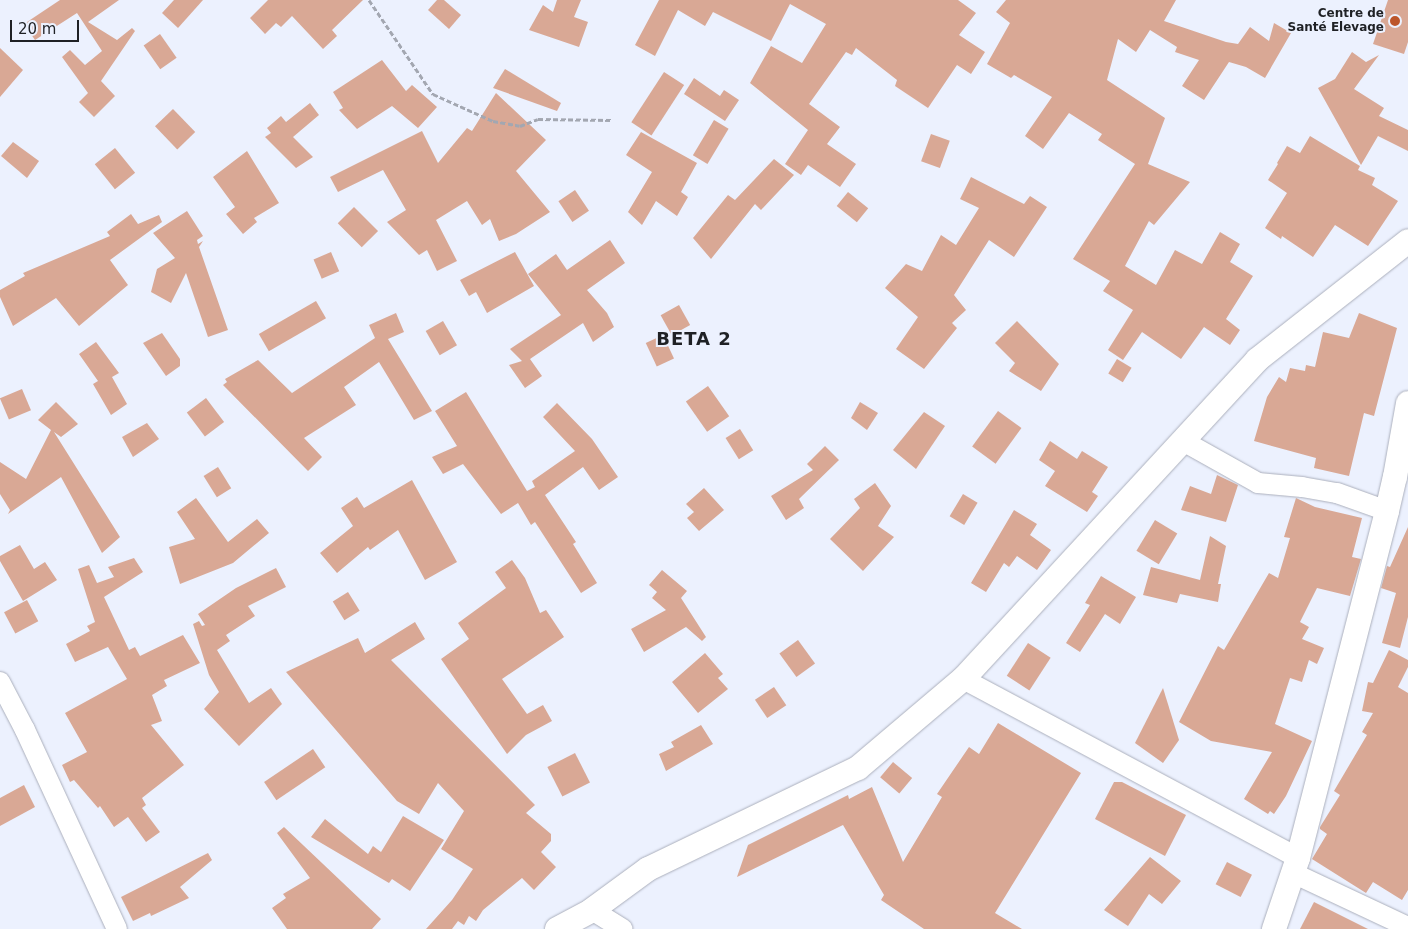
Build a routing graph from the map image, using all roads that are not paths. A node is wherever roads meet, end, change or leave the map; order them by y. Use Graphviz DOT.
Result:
graph roads {
  1 [pos="1408,241"];
  2 [pos="1408,403"];
  3 [pos="1183,442"];
  4 [pos="1402,479"];
  5 [pos="1386,511"];
  6 [pos="963,680"];
  7 [pos="0,682"];
  8 [pos="1296,865"];
  9 [pos="592,910"];
  10 [pos="1408,927"];
  11 [pos="117,929"];
  12 [pos="557,929"];
  13 [pos="622,929"];
  14 [pos="1274,929"];
  1 -- 3 [label="street"];
  2 -- 4 [label="street"];
  3 -- 5 [label="street"];
  3 -- 6 [label="street"];
  4 -- 5 [label="street"];
  5 -- 8 [label="street"];
  6 -- 8 [label="street"];
  6 -- 9 [label="street"];
  7 -- 11 [label="street"];
  8 -- 10 [label="street"];
  8 -- 14 [label="street"];
  9 -- 12 [label="street"];
  9 -- 13 [label="street"];
}
